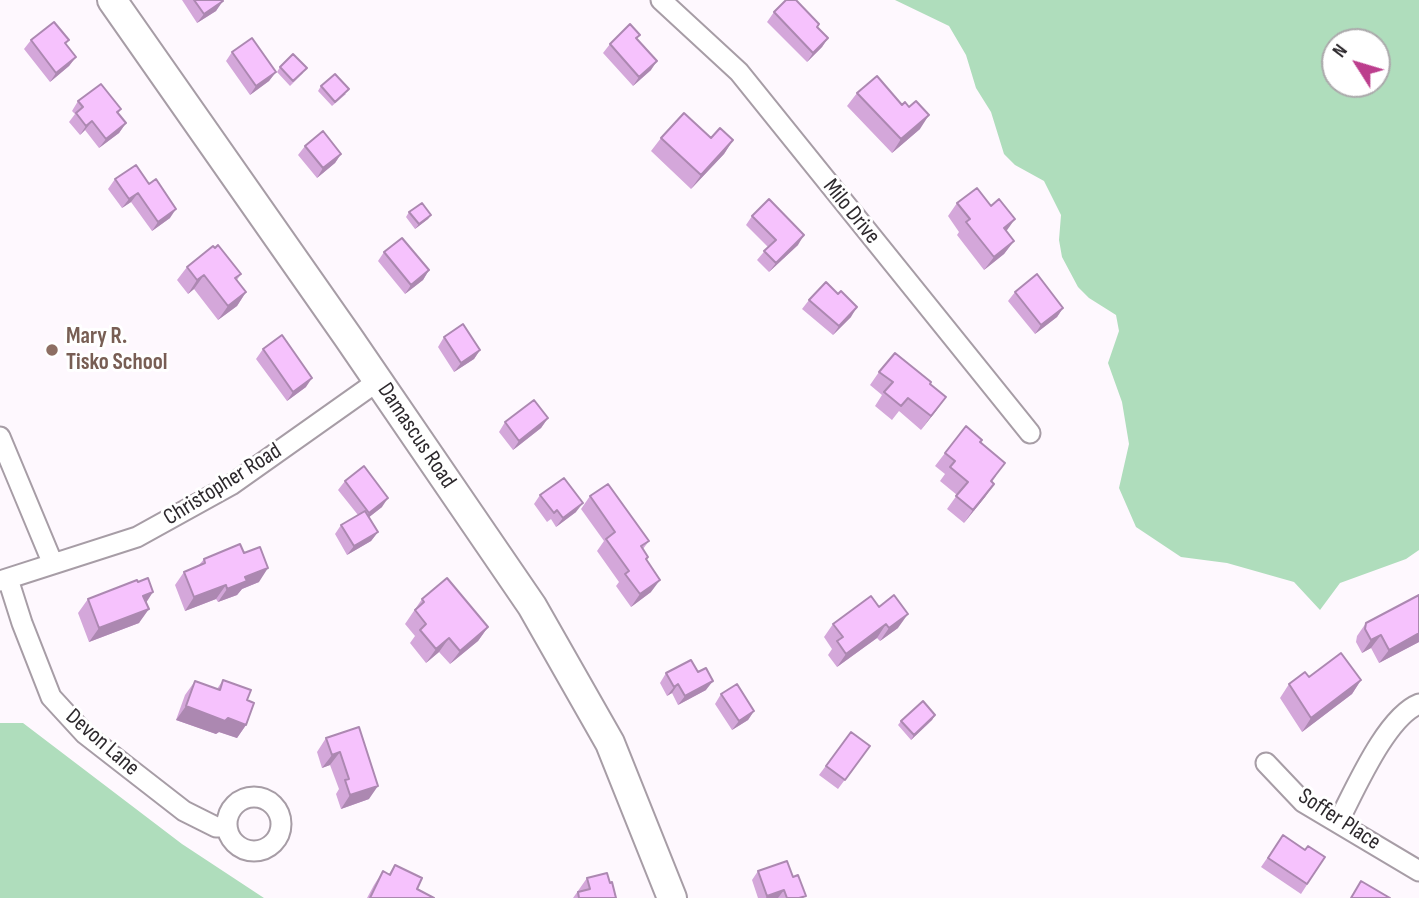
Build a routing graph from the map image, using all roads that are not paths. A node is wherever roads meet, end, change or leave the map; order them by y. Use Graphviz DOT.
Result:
graph roads {
  1 [pos="112,0"];
  2 [pos="661,0"];
  3 [pos="379,382"];
  4 [pos="1030,433"];
  5 [pos="0,437"];
  6 [pos="54,564"];
  7 [pos="4,580"];
  8 [pos="1419,704"];
  9 [pos="1265,763"];
  10 [pos="1338,822"];
  11 [pos="227,827"];
  12 [pos="1419,871"];
  13 [pos="672,898"];
  1 -- 3 [label="street, Damascus Road"];
  2 -- 4 [label="street, Milo Drive"];
  3 -- 6 [label="street, Christopher Road"];
  3 -- 13 [label="street, Damascus Road"];
  5 -- 6 [label="street"];
  6 -- 7 [label="street, Christopher Road"];
  7 -- 11 [label="street, Devon Lane"];
  8 -- 10 [label="street"];
  9 -- 10 [label="street, Soffer Place"];
  10 -- 12 [label="street, Soffer Place"];
}
